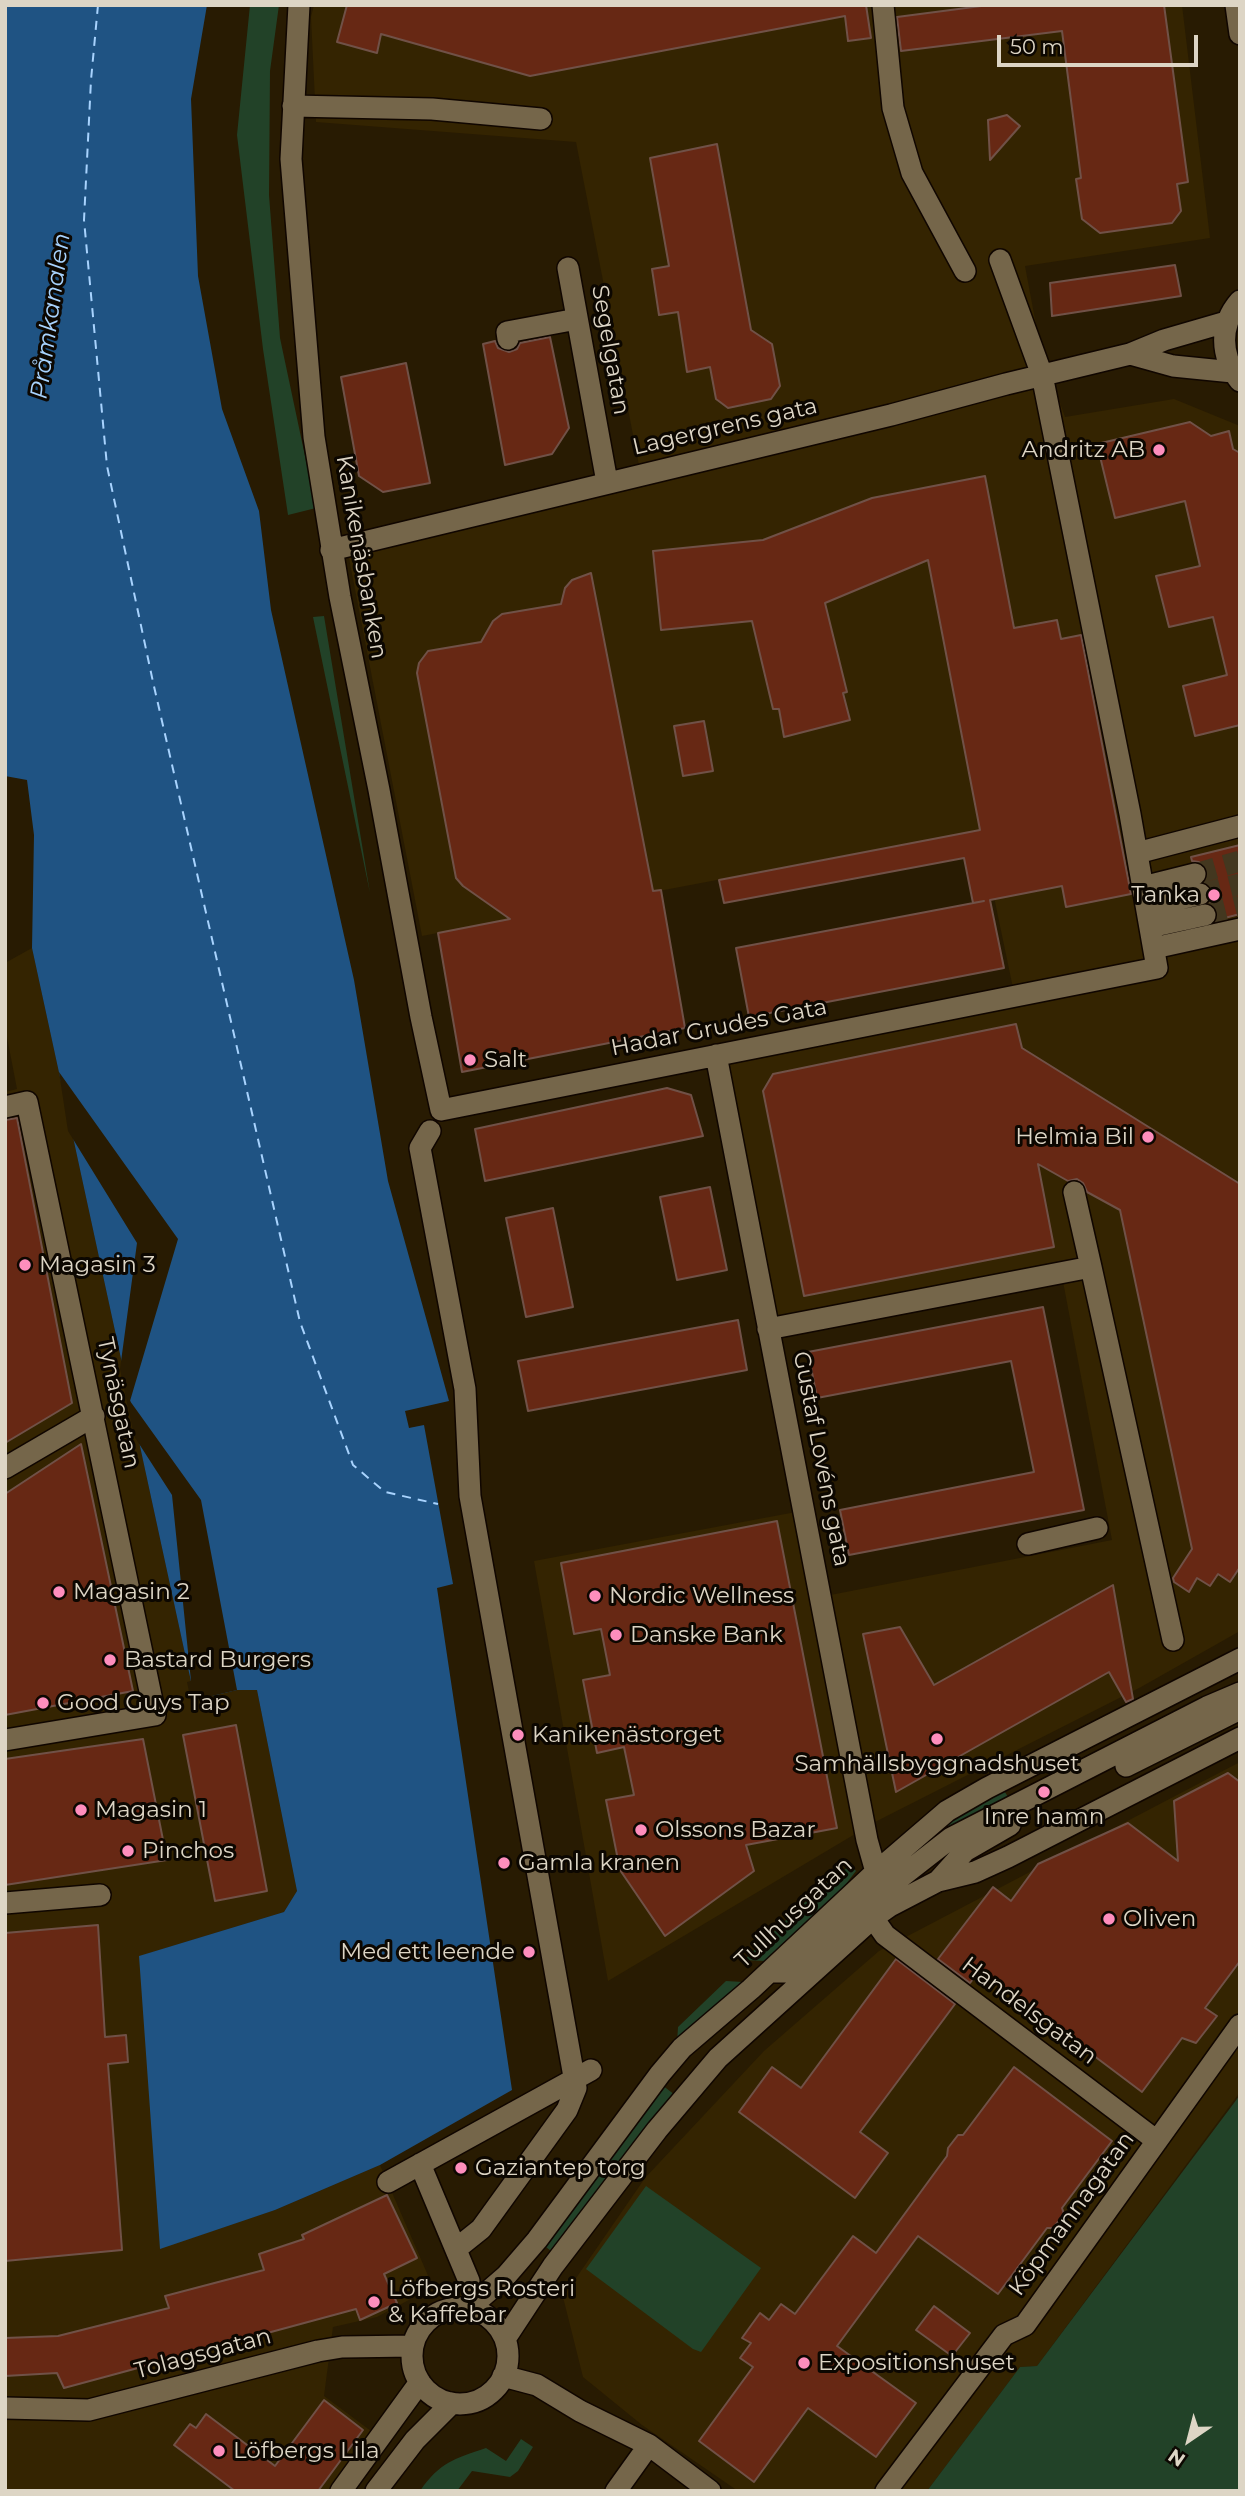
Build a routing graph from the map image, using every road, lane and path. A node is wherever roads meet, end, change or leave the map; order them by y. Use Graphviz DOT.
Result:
graph roads {
  1 [pos="299,5"];
  2 [pos="883,5"];
  3 [pos="1236,5"];
  4 [pos="1240,34"];
  5 [pos="293,106"];
  6 [pos="541,118"];
  7 [pos="1000,260"];
  8 [pos="568,268"];
  9 [pos="965,271"];
  10 [pos="1240,300"];
  11 [pos="578,319"];
  12 [pos="1226,322"];
  13 [pos="508,339"];
  14 [pos="1130,355"];
  15 [pos="1042,375"];
  16 [pos="1236,376"];
  17 [pos="607,482"];
  18 [pos="331,550"];
  19 [pos="1240,825"];
  20 [pos="1137,853"];
  21 [pos="1148,917"];
  22 [pos="1240,929"];
  23 [pos="716,1055"];
  24 [pos="5,1107"];
  25 [pos="441,1110"];
  26 [pos="430,1131"];
  27 [pos="1074,1192"];
  28 [pos="1091,1267"];
  29 [pos="768,1329"];
  30 [pos="94,1416"];
  31 [pos="5,1468"];
  32 [pos="1097,1528"];
  33 [pos="1028,1544"];
  34 [pos="1173,1640"];
  35 [pos="1240,1659"];
  36 [pos="1240,1693"];
  37 [pos="1240,1709"];
  38 [pos="1240,1738"];
  39 [pos="5,1740"];
  40 [pos="876,1872"];
  41 [pos="938,1881"];
  42 [pos="100,1895"];
  43 [pos="5,1903"];
  44 [pos="873,1919"];
  45 [pos="770,1972"];
  46 [pos="1240,2025"];
  47 [pos="583,2074"];
  48 [pos="1157,2141"];
  49 [pos="420,2164"];
  50 [pos="388,2182"];
  51 [pos="456,2249"];
  52 [pos="469,2281"];
  53 [pos="469,2308"];
  54 [pos="505,2339"];
  55 [pos="413,2346"];
  56 [pos="503,2376"];
  57 [pos="419,2382"];
  58 [pos="452,2403"];
  59 [pos="5,2408"];
  60 [pos="649,2445"];
  61 [pos="341,2491"];
  62 [pos="357,2491"];
  63 [pos="376,2491"];
  64 [pos="616,2491"];
  65 [pos="710,2491"];
  66 [pos="886,2491"];
  1 -- 5 [label="street, Kanikenäsbanken"];
  2 -- 9 [label="street"];
  3 -- 4 [label="street"];
  5 -- 6 [label="street"];
  5 -- 18 [label="street, Kanikenäsbanken"];
  7 -- 15 [label="street"];
  8 -- 11 [label="street, Segelgatan"];
  10 -- 12 [label="street"];
  11 -- 13 [label="street"];
  11 -- 17 [label="street, Segelgatan"];
  12 -- 14 [label="street, Lagergrens gata"];
  12 -- 16 [label="street"];
  14 -- 15 [label="street, Lagergrens gata"];
  14 -- 16 [label="street, Lagergrens gata"];
  15 -- 17 [label="street, Lagergrens gata"];
  15 -- 20 [label="street"];
  17 -- 18 [label="street, Lagergrens gata"];
  18 -- 25 [label="street, Kanikenäsbanken"];
  19 -- 20 [label="street"];
  20 -- 21 [label="street"];
  21 -- 21 [label="street"];
  21 -- 22 [label="street"];
  21 -- 23 [label="street, Hadar Grudes Gata"];
  23 -- 25 [label="street, Hadar Grudes Gata"];
  23 -- 29 [label="street, Gustaf Lovéns gata"];
  24 -- 30 [label="street, Tynäsgatan"];
  26 -- 47 [label="street"];
  27 -- 28 [label="street"];
  28 -- 29 [label="street"];
  28 -- 34 [label="street"];
  29 -- 40 [label="street, Gustaf Lovéns gata"];
  30 -- 31 [label="street"];
  30 -- 39 [label="street, Tynäsgatan"];
  32 -- 33 [label="street"];
  35 -- 40 [label="street, Tullhusgatan"];
  36 -- 45 [label="street"];
  37 -- 41 [label="street"];
  38 -- 41 [label="street"];
  40 -- 45 [label="street, Tullhusgatan"];
  41 -- 44 [label="street"];
  42 -- 43 [label="street"];
  44 -- 48 [label="street, Handelsgatan"];
  44 -- 54 [label="street"];
  45 -- 53 [label="street, Tullhusgatan"];
  46 -- 48 [label="street, Köpmannagatan"];
  47 -- 49 [label="street"];
  47 -- 51 [label="street"];
  48 -- 66 [label="street, Köpmannagatan"];
  49 -- 50 [label="street"];
  49 -- 51 [label="street"];
  51 -- 52 [label="street"];
  53 -- 54 [label="street"];
  53 -- 55 [label="street"];
  54 -- 56 [label="street"];
  55 -- 57 [label="street"];
  55 -- 59 [label="street, Tolagsgatan"];
  56 -- 58 [label="street"];
  56 -- 60 [label="street"];
  57 -- 58 [label="street"];
  57 -- 61 [label="street"];
  57 -- 62 [label="street"];
  58 -- 63 [label="street"];
  60 -- 64 [label="street"];
  60 -- 65 [label="street"];
}
